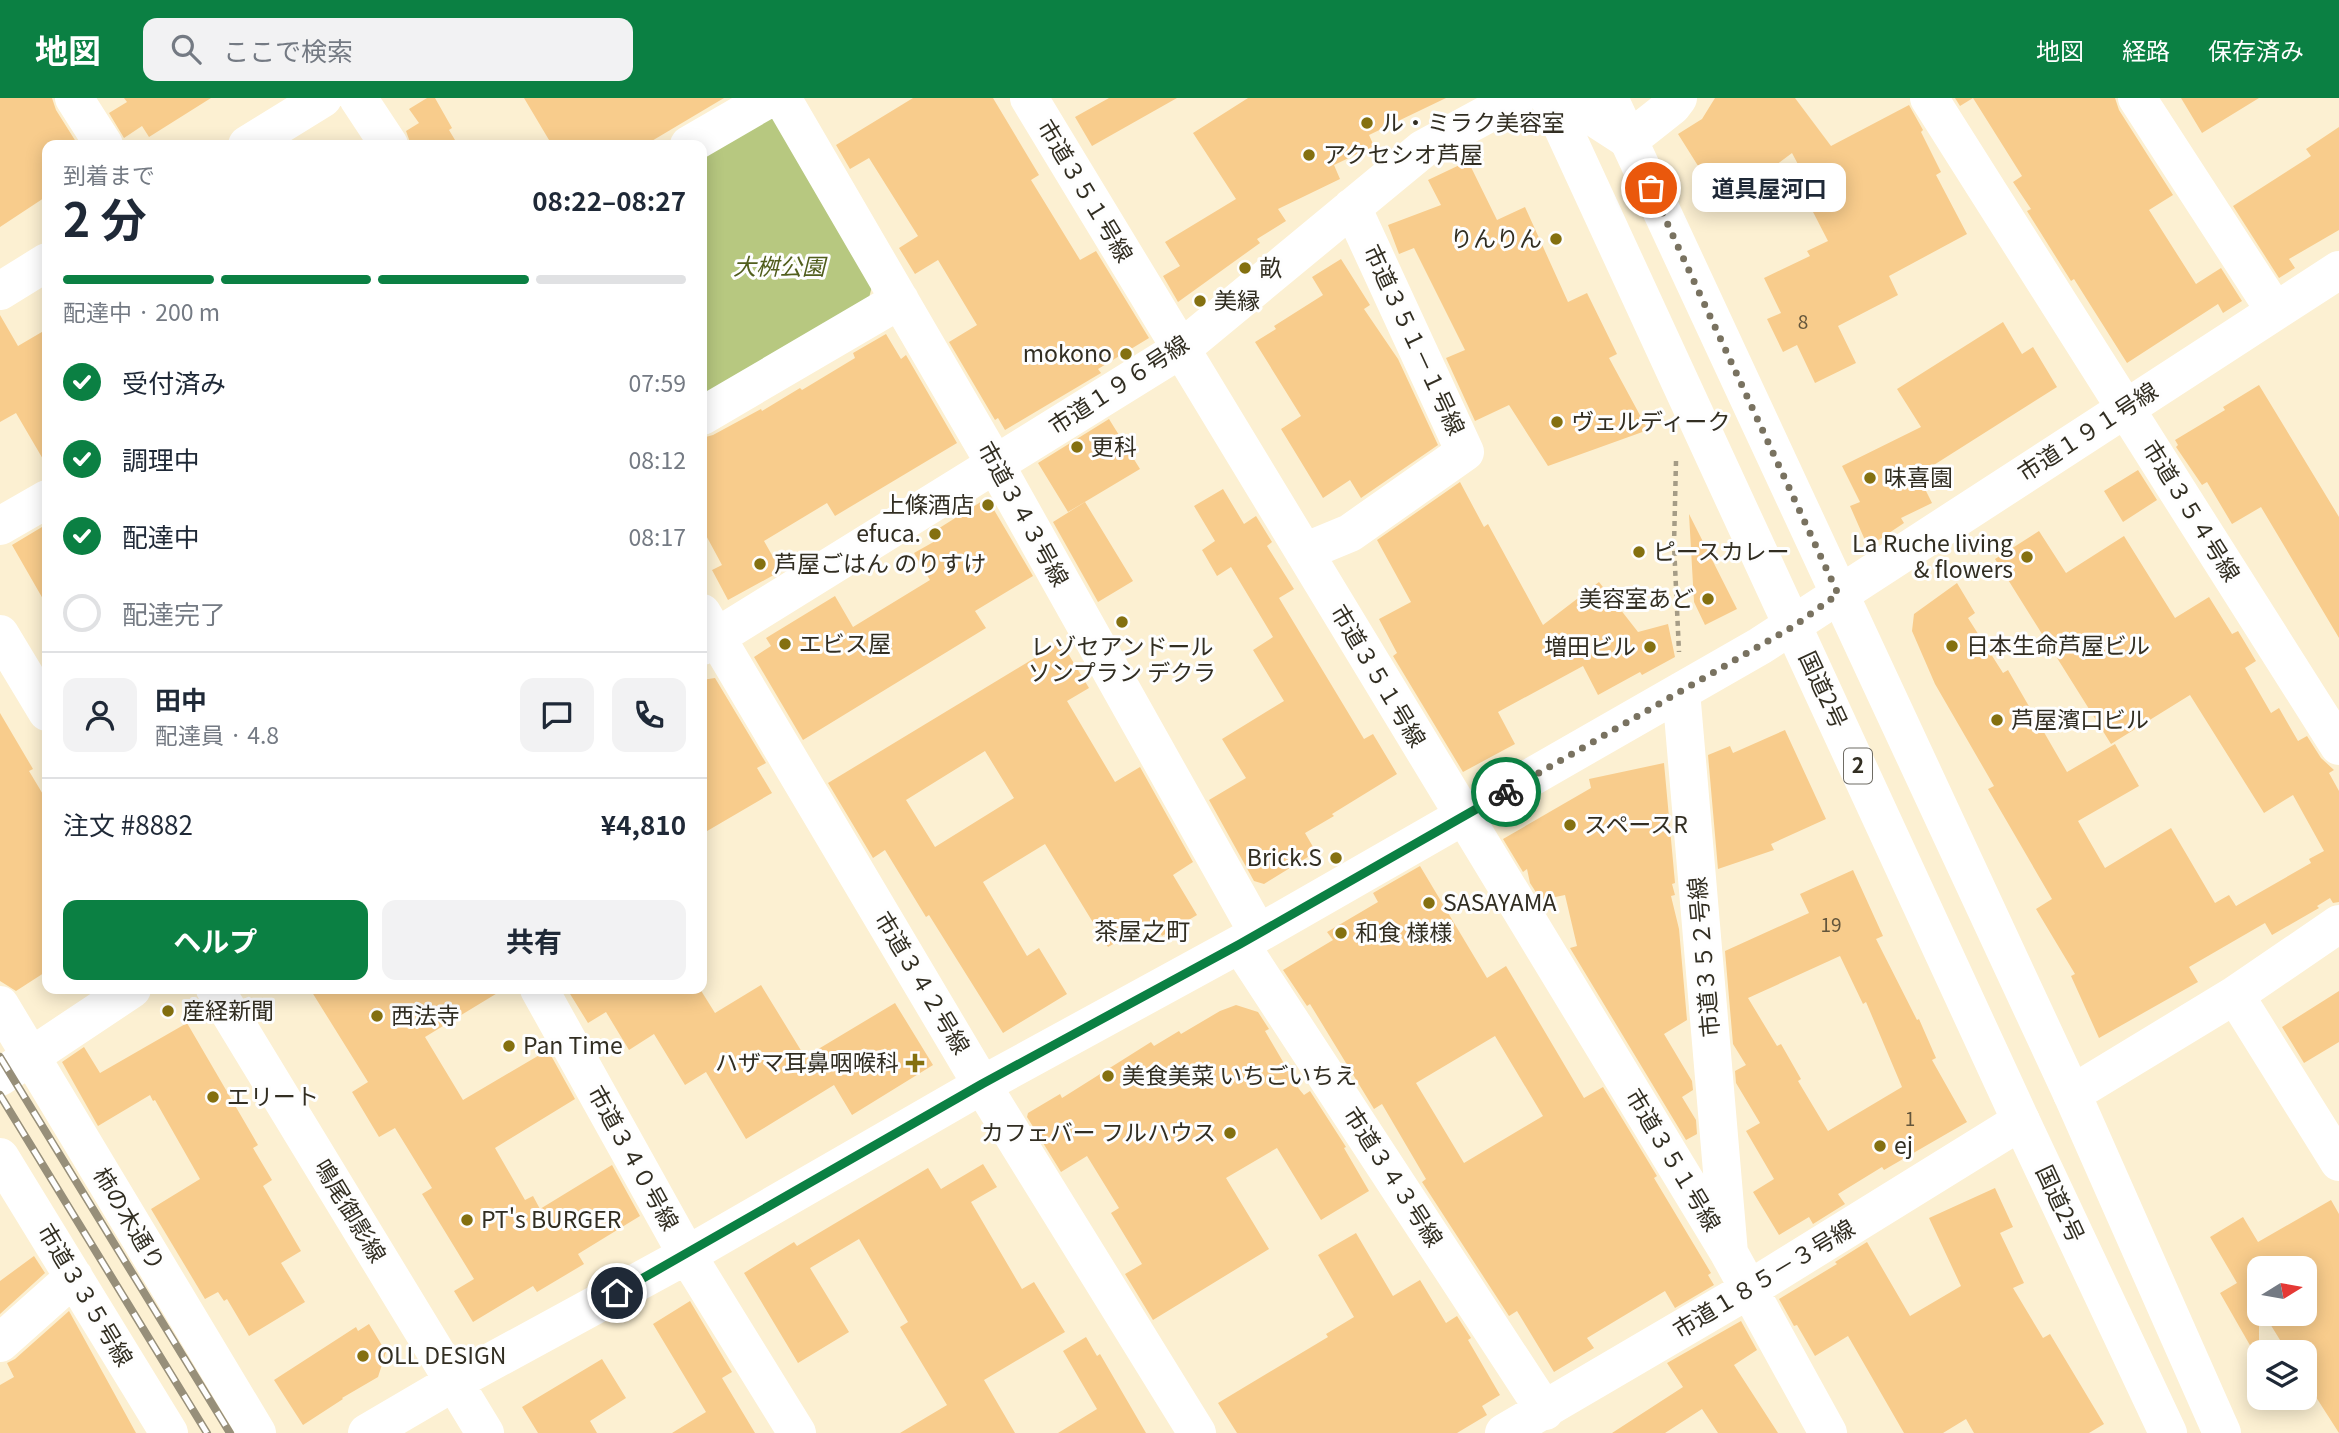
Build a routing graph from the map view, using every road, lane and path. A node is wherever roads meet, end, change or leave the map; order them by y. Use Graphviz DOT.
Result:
graph roads {
  1 [pos="74,98"];
  2 [pos="323,98"];
  3 [pos="358,98"];
  4 [pos="771,98"];
  5 [pos="782,98"];
  6 [pos="1029,98"];
  7 [pos="1517,98"];
  8 [pos="1549,98"];
  9 [pos="1564,98"];
  10 [pos="1609,98"];
  11 [pos="1678,98"];
  12 [pos="1929,98"];
  13 [pos="2137,98"];
  14 [pos="101,140"];
  15 [pos="255,140"];
  16 [pos="386,140"];
  17 [pos="698,140"];
  18 [pos="1629,140"];
  19 [pos="1352,207"];
  20 [pos="42,264"];
  21 [pos="2339,270"];
  22 [pos="0,291"];
  23 [pos="900,300"];
  24 [pos="2275,311"];
  25 [pos="1181,349"];
  26 [pos="2126,407"];
  27 [pos="707,413"];
  28 [pos="1676,456"];
  29 [pos="995,464"];
  30 [pos="42,502"];
  31 [pos="0,526"];
  32 [pos="1304,552"];
  33 [pos="1838,594"];
  34 [pos="1794,626"];
  35 [pos="707,632"];
  36 [pos="0,634"];
  37 [pos="1681,691"];
  38 [pos="42,704"];
  39 [pos="2339,746"];
  40 [pos="1463,817"];
  41 [pos="2339,925"];
  42 [pos="1249,939"];
  43 [pos="125,994"];
  44 [pos="218,994"];
  45 [pos="543,994"];
  46 [pos="2235,995"];
  47 [pos="0,1005"];
  48 [pos="32,1056"];
  49 [pos="0,1077"];
  50 [pos="982,1084"];
  51 [pos="2071,1094"];
  52 [pos="2021,1121"];
  53 [pos="0,1157"];
  54 [pos="2339,1162"];
  55 [pos="1729,1253"];
  56 [pos="687,1255"];
  57 [pos="74,1277"];
  58 [pos="1748,1290"];
  59 [pos="0,1343"];
  60 [pos="454,1382"];
  61 [pos="1545,1411"];
  62 [pos="1510,1432"];
  63 [pos="169,1433"];
  64 [pos="257,1433"];
  65 [pos="367,1433"];
  66 [pos="485,1433"];
  67 [pos="797,1433"];
  68 [pos="1197,1433"];
  69 [pos="1828,1433"];
  70 [pos="2168,1433"];
  71 [pos="2222,1433"];
  1 -- 14 [label="main road"];
  2 -- 15 [label="main road"];
  3 -- 16 [label="main road"];
  4 -- 17 [label="main road"];
  5 -- 23 [label="main road, 市道３４３号線"];
  6 -- 25 [label="main road, 市道３５１号線"];
  7 -- 19 [label="main road, 市道１９６号線"];
  8 -- 34 [label="main road, 国道2号 / 2"];
  9 -- 18 [label="main road"];
  10 -- 18 [label="main road"];
  11 -- 18 [label="main road"];
  12 -- 26 [label="main road, 市道３５４号線"];
  13 -- 24 [label="main road"];
  18 -- 33 [label="main road"];
  19 -- 25 [label="main road, 市道１９６号線"];
  19 -- 32 [label="main road, 市道３５１－１号線"];
  20 -- 22 [label="main road"];
  21 -- 24 [label="main road, 市道１９１号線"];
  23 -- 27 [label="main road"];
  23 -- 29 [label="main road, 市道３４３号線"];
  24 -- 26 [label="main road, 市道１９１号線"];
  25 -- 29 [label="main road, 市道１９６号線"];
  25 -- 32 [label="main road, 市道３５１号線"];
  26 -- 33 [label="main road, 市道１９１号線"];
  26 -- 39 [label="main road, 市道３５４号線"];
  28 -- 37 [label="path"];
  29 -- 35 [label="main road, 市道１９６号線"];
  29 -- 42 [label="main road, 市道３４３号線"];
  30 -- 31 [label="main road"];
  32 -- 40 [label="main road, 市道３５１号線"];
  33 -- 34 [label="main road, 市道１９１号線"];
  33 -- 51 [label="main road"];
  34 -- 37 [label="main road, 市道１９１号線"];
  34 -- 52 [label="main road, 国道2号 / 2"];
  35 -- 50 [label="main road, 市道３４２号線"];
  36 -- 38 [label="main road"];
  37 -- 40 [label="main road, 市道１９１号線"];
  37 -- 55 [label="main road, 市道３５２号線"];
  40 -- 42 [label="main road, 市道１９１号線"];
  40 -- 55 [label="main road, 市道３５１号線"];
  41 -- 46 [label="main road"];
  42 -- 50 [label="main road, 市道１９１号線"];
  42 -- 61 [label="main road, 市道３４３号線"];
  43 -- 48 [label="main road"];
  44 -- 60 [label="main road, 鳴尾御影線"];
  45 -- 56 [label="main road, 市道３４０号線"];
  46 -- 51 [label="main road"];
  46 -- 54 [label="main road"];
  47 -- 48 [label="main road, 柿の木通り"];
  48 -- 49 [label="main road"];
  48 -- 64 [label="main road, 柿の木通り"];
  50 -- 56 [label="main road, 市道１９１号線"];
  50 -- 68 [label="main road, 市道３４２号線"];
  51 -- 71 [label="main road"];
  52 -- 58 [label="main road, 市道１８５－３号線"];
  52 -- 70 [label="main road, 国道2号 / 2"];
  53 -- 57 [label="main road, 市道３３５号線"];
  55 -- 58 [label="main road, 市道３５２号線"];
  56 -- 60 [label="main road, 市道１９１号線"];
  56 -- 67 [label="main road, 市道３４０号線"];
  57 -- 59 [label="main road"];
  57 -- 63 [label="main road, 市道３３５号線"];
  58 -- 61 [label="main road, 市道１８５－３号線"];
  58 -- 69 [label="main road, 市道３５２号線"];
  60 -- 65 [label="main road"];
  60 -- 66 [label="main road, 鳴尾御影線"];
  61 -- 62 [label="main road, 市道１８５－３号線"];
}
